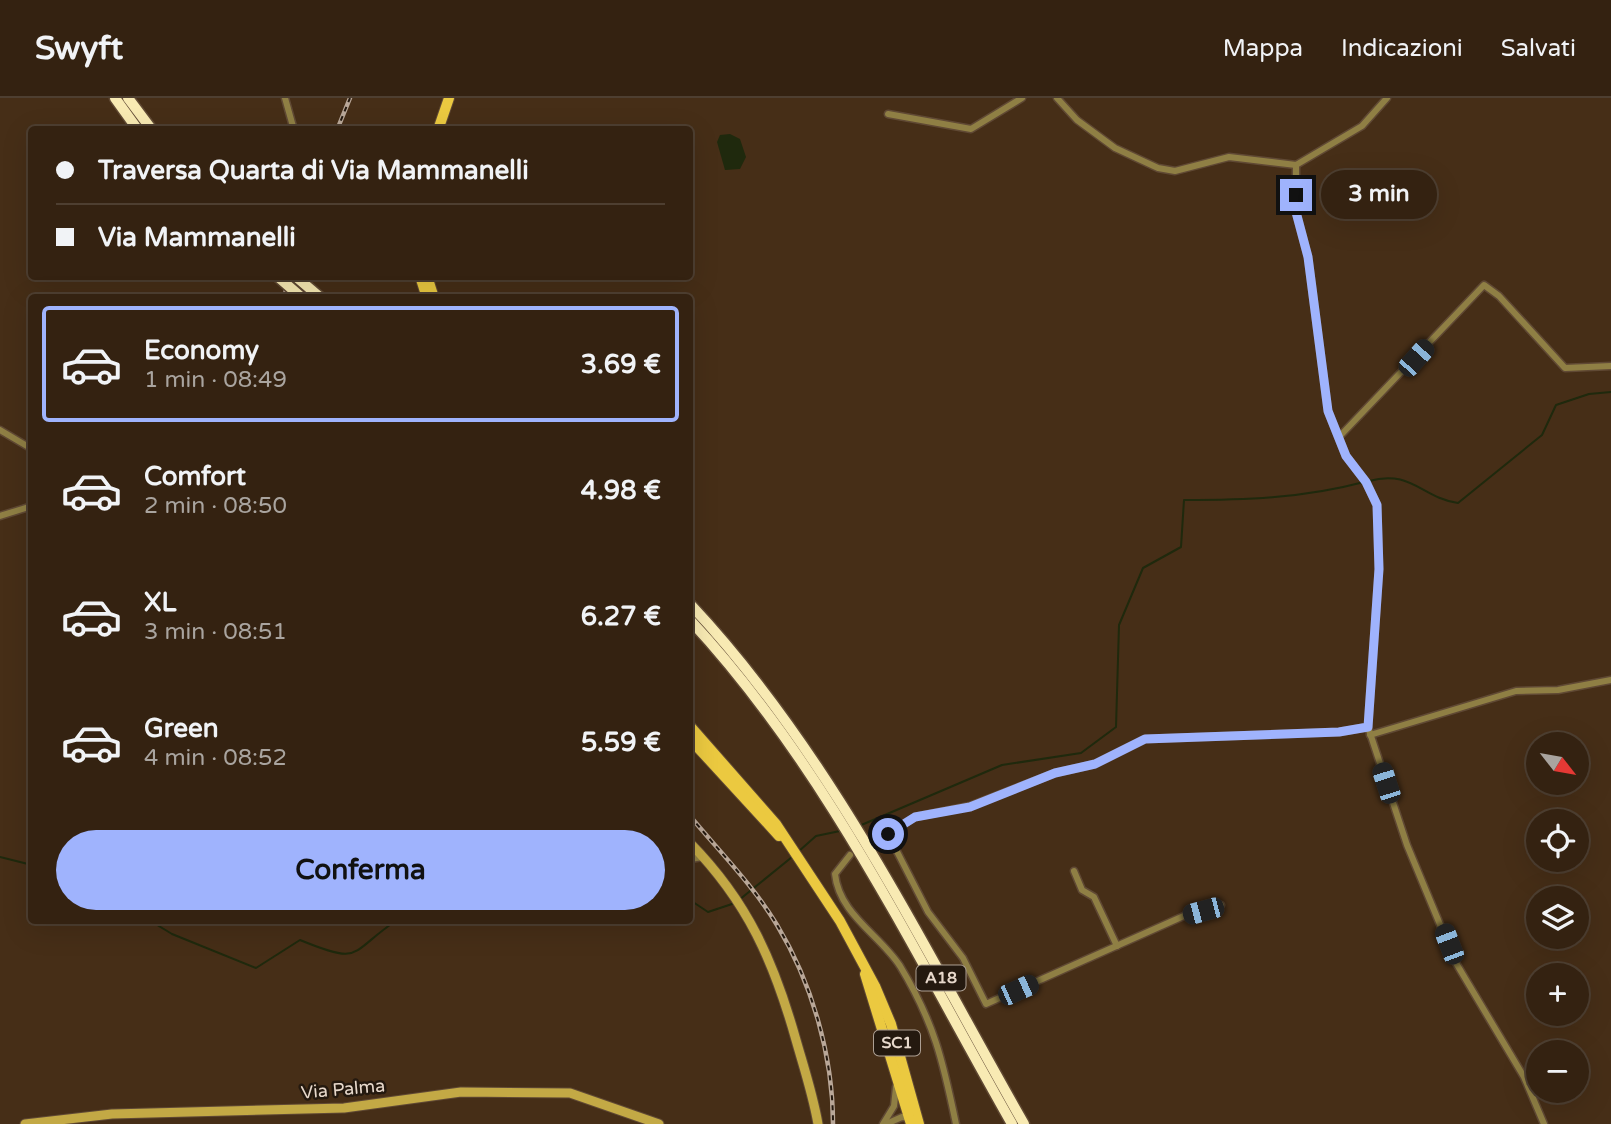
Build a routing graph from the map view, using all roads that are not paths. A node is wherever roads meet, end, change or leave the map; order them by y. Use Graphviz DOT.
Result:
graph roads {
  1 [pos="115,98"];
  2 [pos="128,98"];
  3 [pos="285,98"];
  4 [pos="449,98"];
  5 [pos="1023,98"];
  6 [pos="1058,98"];
  7 [pos="1387,98"];
  8 [pos="888,114"];
  9 [pos="135,126"];
  10 [pos="149,126"];
  11 [pos="293,126"];
  12 [pos="439,126"];
  13 [pos="1297,165"];
  14 [pos="282,280"];
  15 [pos="299,280"];
  16 [pos="298,294"];
  17 [pos="316,294"];
  18 [pos="1611,366"];
  19 [pos="0,430"];
  20 [pos="1339,437"];
  21 [pos="28,447"];
  22 [pos="28,507"];
  23 [pos="0,516"];
  24 [pos="693,608"];
  25 [pos="693,624"];
  26 [pos="1611,680"];
  27 [pos="693,729"];
  28 [pos="1369,731"];
  29 [pos="693,742"];
  30 [pos="838,809"];
  31 [pos="853,834"];
  32 [pos="888,834"];
  33 [pos="873,842"];
  34 [pos="789,845"];
  35 [pos="693,847"];
  36 [pos="849,855"];
  37 [pos="703,857"];
  38 [pos="693,859"];
  39 [pos="1074,870"];
  40 [pos="1221,905"];
  41 [pos="1117,946"];
  42 [pos="863,967"];
  43 [pos="896,1074"];
  44 [pos="914,1119"];
  45 [pos="25,1124"];
  46 [pos="659,1124"];
  47 [pos="818,1124"];
  48 [pos="884,1124"];
  49 [pos="896,1124"];
  50 [pos="956,1124"];
  51 [pos="1012,1124"];
  52 [pos="1024,1124"];
  53 [pos="1544,1124"];
  1 -- 9 [label="highway"];
  2 -- 10 [label="highway"];
  3 -- 11 [label="street"];
  4 -- 12 [label="main road"];
  5 -- 8 [label="street"];
  6 -- 13 [label="street"];
  7 -- 13 [label="street"];
  13 -- 20 [label="street"];
  14 -- 16 [label="highway, bridge"];
  15 -- 17 [label="highway"];
  18 -- 20 [label="street"];
  19 -- 21 [label="street"];
  20 -- 28 [label="street"];
  22 -- 23 [label="street"];
  24 -- 30 [label="highway, A18"];
  25 -- 30 [label="highway, A18"];
  26 -- 28 [label="street"];
  27 -- 34 [label="main road"];
  28 -- 32 [label="street"];
  28 -- 53 [label="street"];
  29 -- 34 [label="main road"];
  30 -- 31 [label="highway, A18"];
  31 -- 51 [label="highway, A18"];
  31 -- 52 [label="highway, A18"];
  32 -- 33 [label="street"];
  32 -- 41 [label="street"];
  34 -- 42 [label="main road, SC1"];
  35 -- 37 [label="street"];
  36 -- 50 [label="street"];
  37 -- 38 [label="street"];
  37 -- 47 [label="street"];
  39 -- 41 [label="street"];
  40 -- 41 [label="street"];
  42 -- 43 [label="main road, SC1"];
  42 -- 44 [label="main road, SC1"];
  43 -- 44 [label="main road, SC1"];
  43 -- 48 [label="street"];
  44 -- 48 [label="street"];
  44 -- 49 [label="street"];
  45 -- 46 [label="street, Via Palma"];
}
